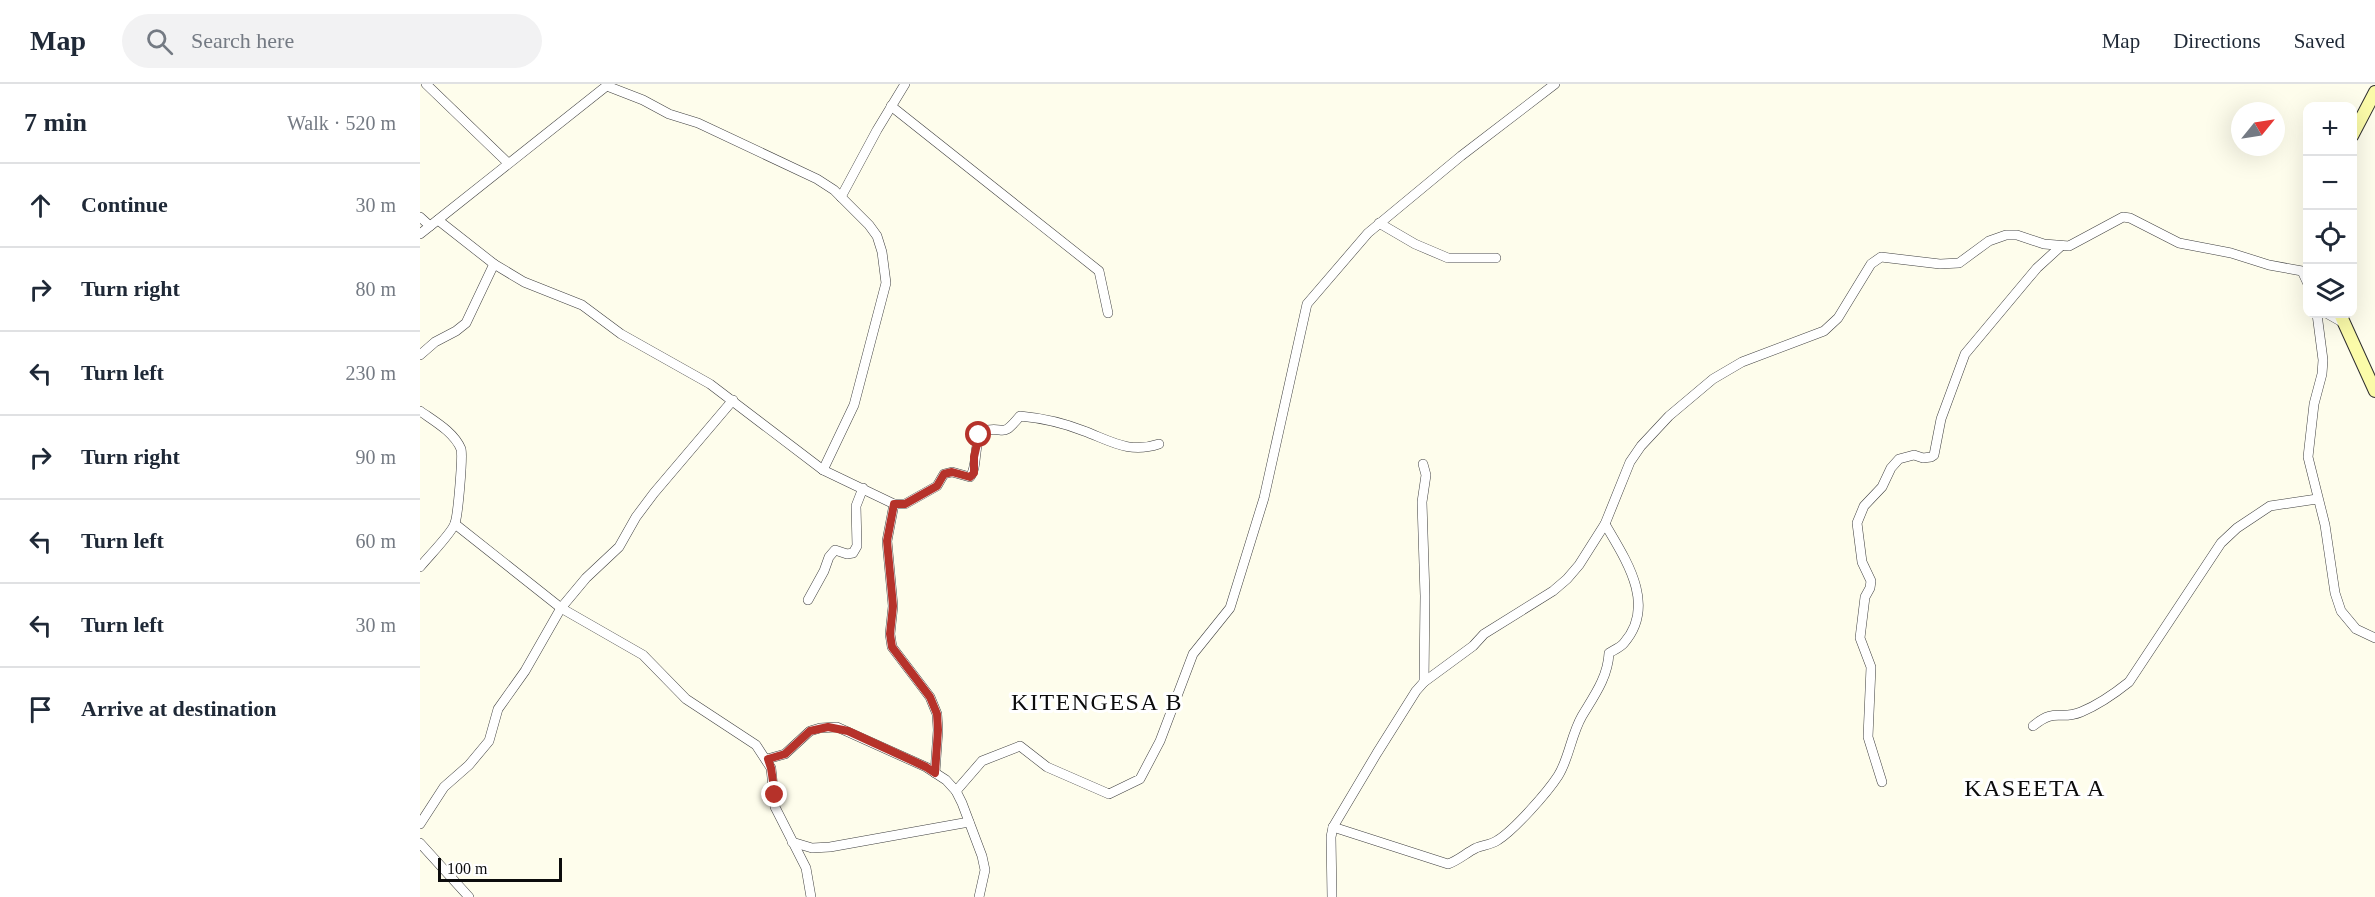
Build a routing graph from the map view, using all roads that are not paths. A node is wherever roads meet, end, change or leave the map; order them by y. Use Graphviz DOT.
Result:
graph roads {
  1 [pos="426,84"];
  2 [pos="905,84"];
  3 [pos="1555,84"];
  4 [pos="608,85"];
  5 [pos="2375,92"];
  6 [pos="891,106"];
  7 [pos="2357,126"];
  8 [pos="508,163"];
  9 [pos="841,196"];
  10 [pos="420,217"];
  11 [pos="434,223"];
  12 [pos="1379,223"];
  13 [pos="420,234"];
  14 [pos="2060,247"];
  15 [pos="1496,258"];
  16 [pos="494,264"];
  17 [pos="2303,270"];
  18 [pos="1108,313"];
  19 [pos="2318,318"];
  20 [pos="2341,318"];
  21 [pos="420,355"];
  22 [pos="2375,391"];
  23 [pos="733,400"];
  24 [pos="420,411"];
  25 [pos="1159,444"];
  26 [pos="1423,464"];
  27 [pos="823,470"];
  28 [pos="864,488"];
  29 [pos="2317,499"];
  30 [pos="894,504"];
  31 [pos="455,524"];
  32 [pos="1605,524"];
  33 [pos="420,567"];
  34 [pos="808,600"];
  35 [pos="561,608"];
  36 [pos="2375,638"];
  37 [pos="1424,682"];
  38 [pos="2033,726"];
  39 [pos="768,759"];
  40 [pos="935,773"];
  41 [pos="1882,782"];
  42 [pos="956,791"];
  43 [pos="969,822"];
  44 [pos="420,824"];
  45 [pos="1333,827"];
  46 [pos="792,842"];
  47 [pos="420,843"];
  48 [pos="469,897"];
  49 [pos="811,897"];
  50 [pos="979,897"];
  51 [pos="1332,897"];
  1 -- 8 [label="street"];
  2 -- 6 [label="street"];
  3 -- 12 [label="street"];
  4 -- 8 [label="street"];
  4 -- 9 [label="street"];
  5 -- 7 [label="street"];
  6 -- 9 [label="street"];
  6 -- 18 [label="street"];
  8 -- 11 [label="street"];
  9 -- 27 [label="street"];
  10 -- 11 [label="street"];
  11 -- 13 [label="street"];
  11 -- 16 [label="street"];
  12 -- 15 [label="street"];
  12 -- 42 [label="street"];
  14 -- 17 [label="street"];
  14 -- 32 [label="street"];
  14 -- 41 [label="street"];
  16 -- 21 [label="street"];
  16 -- 23 [label="street"];
  19 -- 29 [label="street"];
  20 -- 22 [label="street"];
  23 -- 27 [label="street"];
  23 -- 35 [label="street"];
  24 -- 31 [label="street"];
  25 -- 30 [label="street"];
  26 -- 37 [label="street"];
  27 -- 28 [label="street"];
  28 -- 30 [label="street"];
  28 -- 34 [label="street"];
  29 -- 36 [label="street"];
  29 -- 38 [label="street"];
  30 -- 40 [label="street"];
  31 -- 33 [label="street"];
  31 -- 35 [label="street"];
  32 -- 37 [label="street"];
  32 -- 45 [label="street"];
  35 -- 39 [label="street"];
  35 -- 44 [label="street"];
  37 -- 45 [label="street"];
  39 -- 40 [label="street"];
  39 -- 46 [label="street"];
  40 -- 42 [label="street"];
  42 -- 43 [label="street"];
  43 -- 46 [label="street"];
  43 -- 50 [label="street"];
  45 -- 51 [label="street"];
  46 -- 49 [label="street"];
  47 -- 48 [label="street"];
}
